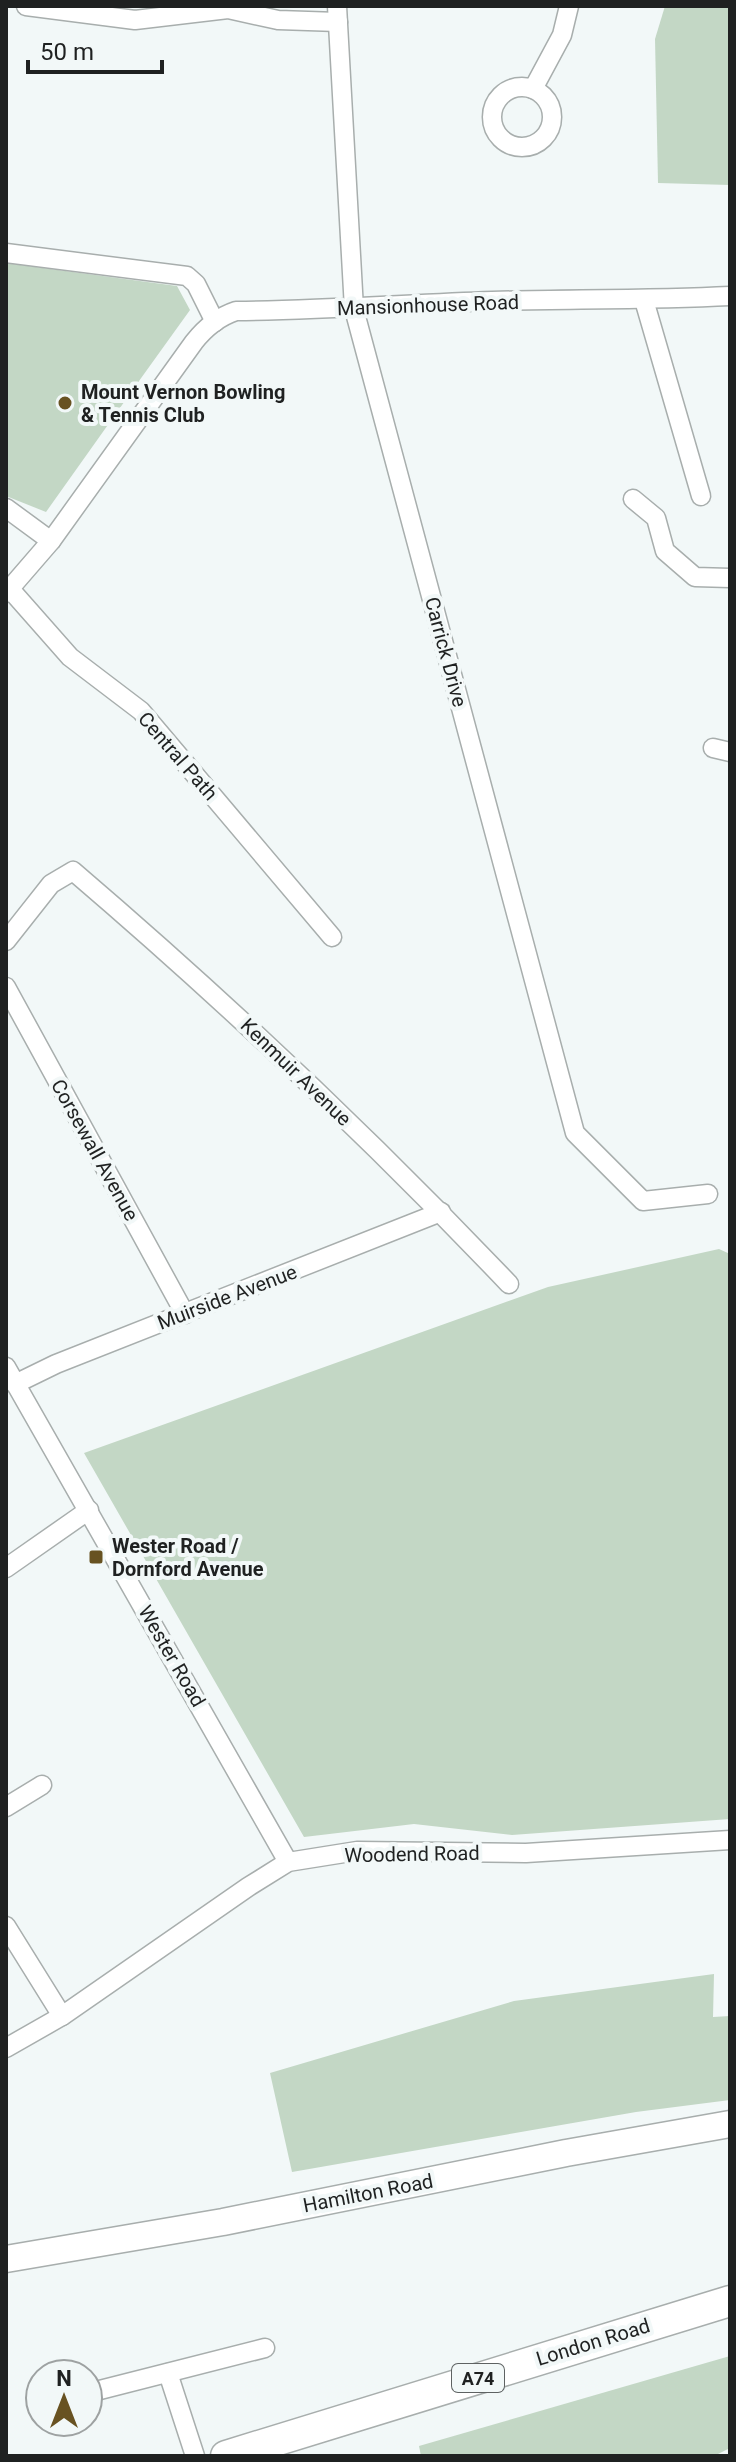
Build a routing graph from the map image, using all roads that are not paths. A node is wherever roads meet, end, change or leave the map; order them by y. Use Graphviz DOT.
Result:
graph roads {
  1 [pos="26,6"];
  2 [pos="569,6"];
  3 [pos="338,14"];
  4 [pos="533,89"];
  5 [pos="6,253"];
  6 [pos="730,296"];
  7 [pos="644,300"];
  8 [pos="354,309"];
  9 [pos="215,322"];
  10 [pos="701,496"];
  11 [pos="633,499"];
  12 [pos="6,508"];
  13 [pos="51,541"];
  14 [pos="730,578"];
  15 [pos="8,591"];
  16 [pos="332,937"];
  17 [pos="6,941"];
  18 [pos="6,987"];
  19 [pos="708,1194"];
  20 [pos="441,1212"];
  21 [pos="509,1284"];
  22 [pos="185,1314"];
  23 [pos="10,1376"];
  24 [pos="89,1510"];
  25 [pos="6,1568"];
  26 [pos="42,1785"];
  27 [pos="6,1807"];
  28 [pos="730,1840"];
  29 [pos="288,1862"];
  30 [pos="6,1926"];
  31 [pos="62,2016"];
  32 [pos="6,2048"];
  33 [pos="730,2124"];
  34 [pos="6,2259"];
  35 [pos="730,2301"];
  36 [pos="265,2348"];
  37 [pos="168,2373"];
  38 [pos="104,2389"];
  39 [pos="195,2456"];
  40 [pos="227,2456"];
  1 -- 3 [label="street"];
  2 -- 4 [label="street"];
  3 -- 8 [label="street, Carrick Drive"];
  5 -- 9 [label="street"];
  6 -- 7 [label="street, Mansionhouse Road"];
  7 -- 8 [label="street, Mansionhouse Road"];
  7 -- 10 [label="street"];
  8 -- 9 [label="street, Mansionhouse Road"];
  8 -- 19 [label="street, Carrick Drive"];
  9 -- 13 [label="street"];
  11 -- 14 [label="street"];
  12 -- 13 [label="street"];
  13 -- 15 [label="street"];
  15 -- 16 [label="street, Central Path"];
  17 -- 20 [label="street, Kenmuir Avenue"];
  18 -- 22 [label="street, Corsewall Avenue"];
  20 -- 21 [label="street, Kenmuir Avenue"];
  20 -- 22 [label="street, Muirside Avenue"];
  22 -- 23 [label="street, Muirside Avenue"];
  23 -- 24 [label="street, Wester Road"];
  24 -- 25 [label="street"];
  24 -- 29 [label="street, Wester Road"];
  26 -- 27 [label="street"];
  28 -- 29 [label="street, Woodend Road"];
  29 -- 31 [label="street, Woodend Road"];
  30 -- 31 [label="street"];
  31 -- 32 [label="street, Woodend Road"];
  33 -- 34 [label="street, Hamilton Road"];
  35 -- 40 [label="main road, London Road / A74"];
  36 -- 37 [label="street"];
  37 -- 38 [label="street"];
  37 -- 39 [label="street"];
}
